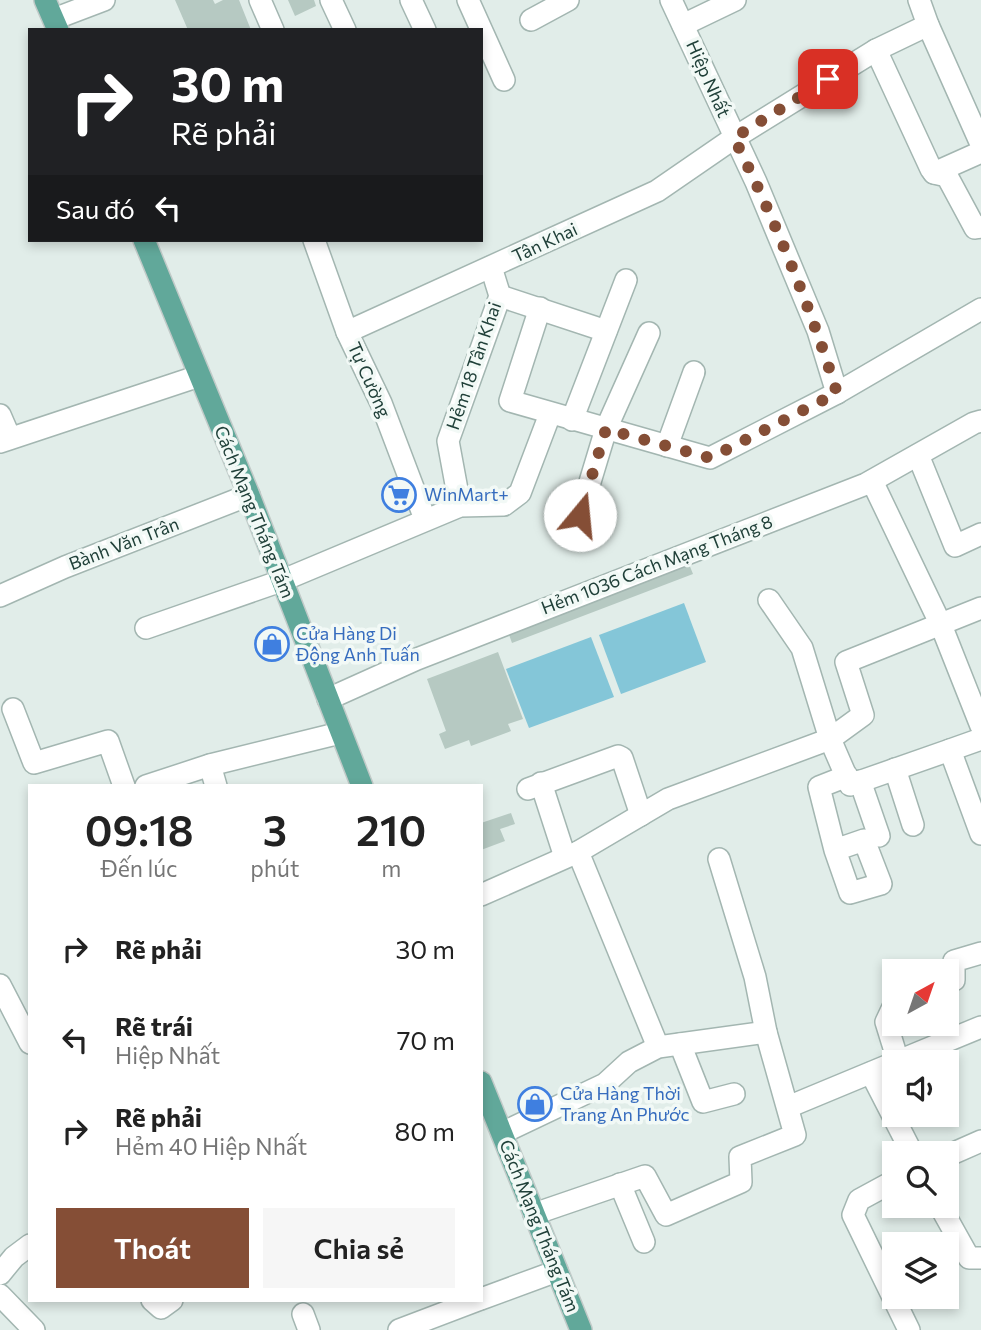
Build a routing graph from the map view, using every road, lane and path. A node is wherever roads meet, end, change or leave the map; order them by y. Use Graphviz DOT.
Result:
graph roads {
  1 [pos="104,0"];
  2 [pos="260,0"];
  3 [pos="331,0"];
  4 [pos="411,0"];
  5 [pos="468,0"];
  6 [pos="568,0"];
  7 [pos="671,0"];
  8 [pos="735,0"];
  9 [pos="919,0"];
  10 [pos="53,16"];
  11 [pos="531,20"];
  12 [pos="928,24"];
  13 [pos="683,25"];
  14 [pos="272,28"];
  15 [pos="344,28"];
  16 [pos="424,28"];
  17 [pos="481,28"];
  18 [pos="483,33"];
  19 [pos="876,50"];
  20 [pos="504,80"];
  21 [pos="734,138"];
  22 [pos="981,144"];
  23 [pos="981,152"];
  24 [pos="934,173"];
  25 [pos="981,227"];
  26 [pos="145,242"];
  27 [pos="315,242"];
  28 [pos="491,267"];
  29 [pos="626,280"];
  30 [pos="499,296"];
  31 [pos="540,307"];
  32 [pos="981,309"];
  33 [pos="606,331"];
  34 [pos="347,332"];
  35 [pos="649,333"];
  36 [pos="694,372"];
  37 [pos="199,376"];
  38 [pos="837,393"];
  39 [pos="550,414"];
  40 [pos="0,415"];
  41 [pos="572,420"];
  42 [pos="981,421"];
  43 [pos="606,429"];
  44 [pos="5,440"];
  45 [pos="667,446"];
  46 [pos="918,455"];
  47 [pos="872,481"];
  48 [pos="249,495"];
  49 [pos="460,506"];
  50 [pos="580,515"];
  51 [pos="425,519"];
  52 [pos="981,534"];
  53 [pos="281,581"];
  54 [pos="0,596"];
  55 [pos="769,600"];
  56 [pos="981,608"];
  57 [pos="941,625"];
  58 [pos="146,628"];
  59 [pos="972,676"];
  60 [pos="328,699"];
  61 [pos="13,709"];
  62 [pos="981,726"];
  63 [pos="340,733"];
  64 [pos="830,739"];
  65 [pos="981,739"];
  66 [pos="950,750"];
  67 [pos="210,765"];
  68 [pos="895,769"];
  69 [pos="853,778"];
  70 [pos="123,784"];
  71 [pos="152,784"];
  72 [pos="215,784"];
  73 [pos="361,784"];
  74 [pos="974,788"];
  75 [pos="641,815"];
  76 [pos="913,825"];
  77 [pos="981,834"];
  78 [pos="879,836"];
  79 [pos="835,850"];
  80 [pos="571,855"];
  81 [pos="719,859"];
  82 [pos="483,894"];
  83 [pos="981,953"];
  84 [pos="959,960"];
  85 [pos="0,985"];
  86 [pos="981,1027"];
  87 [pos="766,1032"];
  88 [pos="28,1039"];
  89 [pos="680,1044"];
  90 [pos="658,1047"];
  91 [pos="925,1050"];
  92 [pos="882,1068"];
  93 [pos="871,1073"];
  94 [pos="483,1087"];
  95 [pos="734,1094"];
  96 [pos="788,1107"];
  97 [pos="502,1133"];
  98 [pos="906,1141"];
  99 [pos="981,1141"];
  100 [pos="959,1151"];
  101 [pos="620,1184"];
  102 [pos="882,1188"];
  103 [pos="534,1214"];
  104 [pos="947,1218"];
  105 [pos="644,1242"];
  106 [pos="15,1248"];
  107 [pos="981,1258"];
  108 [pos="557,1271"];
  109 [pos="0,1274"];
  110 [pos="0,1295"];
  111 [pos="483,1299"];
  112 [pos="154,1302"];
  113 [pos="169,1302"];
  114 [pos="476,1302"];
  115 [pos="430,1324"];
  116 [pos="34,1330"];
  117 [pos="399,1330"];
  118 [pos="581,1330"];
  119 [pos="908,1330"];
  1 -- 10 [label="street"];
  2 -- 14 [label="street"];
  3 -- 15 [label="street"];
  4 -- 16 [label="street"];
  5 -- 17 [label="street"];
  6 -- 11 [label="street"];
  7 -- 13 [label="street, Hiệp Nhất"];
  8 -- 13 [label="street"];
  9 -- 12 [label="street"];
  12 -- 19 [label="street, Tân Khai"];
  12 -- 22 [label="street"];
  13 -- 21 [label="street, Hiệp Nhất"];
  18 -- 20 [label="street"];
  19 -- 21 [label="street, Tân Khai"];
  19 -- 24 [label="street"];
  21 -- 28 [label="street, Tân Khai"];
  21 -- 38 [label="street, Hiệp Nhất"];
  23 -- 24 [label="street"];
  24 -- 25 [label="street"];
  26 -- 37 [label="main road, Cách Mạng Tháng Tám"];
  27 -- 34 [label="street, Tự Cường"];
  28 -- 30 [label="street, Hẻm 18 Tân Khai"];
  28 -- 34 [label="street, Tân Khai"];
  29 -- 33 [label="street"];
  30 -- 31 [label="street"];
  30 -- 49 [label="street, Hẻm 18 Tân Khai"];
  31 -- 33 [label="street"];
  31 -- 39 [label="street"];
  32 -- 38 [label="street"];
  33 -- 41 [label="street"];
  34 -- 51 [label="street, Tự Cường"];
  35 -- 43 [label="street"];
  36 -- 45 [label="street"];
  37 -- 44 [label="street"];
  37 -- 48 [label="main road, Cách Mạng Tháng Tám"];
  38 -- 45 [label="street"];
  39 -- 41 [label="street"];
  39 -- 49 [label="street"];
  40 -- 44 [label="street"];
  41 -- 43 [label="street"];
  42 -- 46 [label="street, Hẻm 1036 Cách Mạng Tháng 8"];
  43 -- 45 [label="street"];
  43 -- 50 [label="street"];
  46 -- 47 [label="street, Hẻm 1036 Cách Mạng Tháng 8"];
  46 -- 52 [label="street"];
  47 -- 57 [label="street"];
  47 -- 60 [label="street, Hẻm 1036 Cách Mạng Tháng 8"];
  48 -- 53 [label="main road, Cách Mạng Tháng Tám"];
  48 -- 54 [label="street, Bành Văn Trân"];
  49 -- 51 [label="street"];
  51 -- 53 [label="street"];
  53 -- 58 [label="street"];
  53 -- 60 [label="main road, Cách Mạng Tháng Tám"];
  55 -- 64 [label="street"];
  56 -- 57 [label="street"];
  57 -- 59 [label="street"];
  57 -- 64 [label="street"];
  59 -- 62 [label="street"];
  60 -- 63 [label="main road, Cách Mạng Tháng Tám"];
  61 -- 70 [label="street"];
  63 -- 67 [label="street"];
  63 -- 73 [label="main road, Cách Mạng Tháng Tám"];
  64 -- 69 [label="street"];
  64 -- 75 [label="street"];
  65 -- 66 [label="street"];
  66 -- 68 [label="street"];
  66 -- 74 [label="street"];
  67 -- 71 [label="street"];
  67 -- 72 [label="street"];
  68 -- 69 [label="street"];
  68 -- 76 [label="street"];
  69 -- 78 [label="street"];
  69 -- 79 [label="street"];
  74 -- 77 [label="street"];
  75 -- 80 [label="street"];
  75 -- 80 [label="street"];
  80 -- 82 [label="street"];
  80 -- 90 [label="street"];
  81 -- 87 [label="street"];
  83 -- 84 [label="street"];
  85 -- 88 [label="street"];
  86 -- 91 [label="street"];
  87 -- 89 [label="street"];
  87 -- 96 [label="street"];
  89 -- 90 [label="street"];
  89 -- 95 [label="street"];
  90 -- 97 [label="street"];
  92 -- 93 [label="street"];
  93 -- 96 [label="street"];
  93 -- 98 [label="street"];
  94 -- 97 [label="main road, Cách Mạng Tháng Tám"];
  96 -- 101 [label="street"];
  97 -- 103 [label="main road, Cách Mạng Tháng Tám"];
  99 -- 100 [label="street"];
  101 -- 103 [label="street"];
  101 -- 105 [label="street"];
  102 -- 119 [label="street"];
  103 -- 108 [label="main road, Cách Mạng Tháng Tám"];
  104 -- 107 [label="street"];
  106 -- 109 [label="street"];
  108 -- 111 [label="street"];
  108 -- 118 [label="main road, Cách Mạng Tháng Tám"];
  110 -- 116 [label="street"];
  112 -- 113 [label="street"];
  114 -- 115 [label="street"];
  115 -- 117 [label="street"];
}
